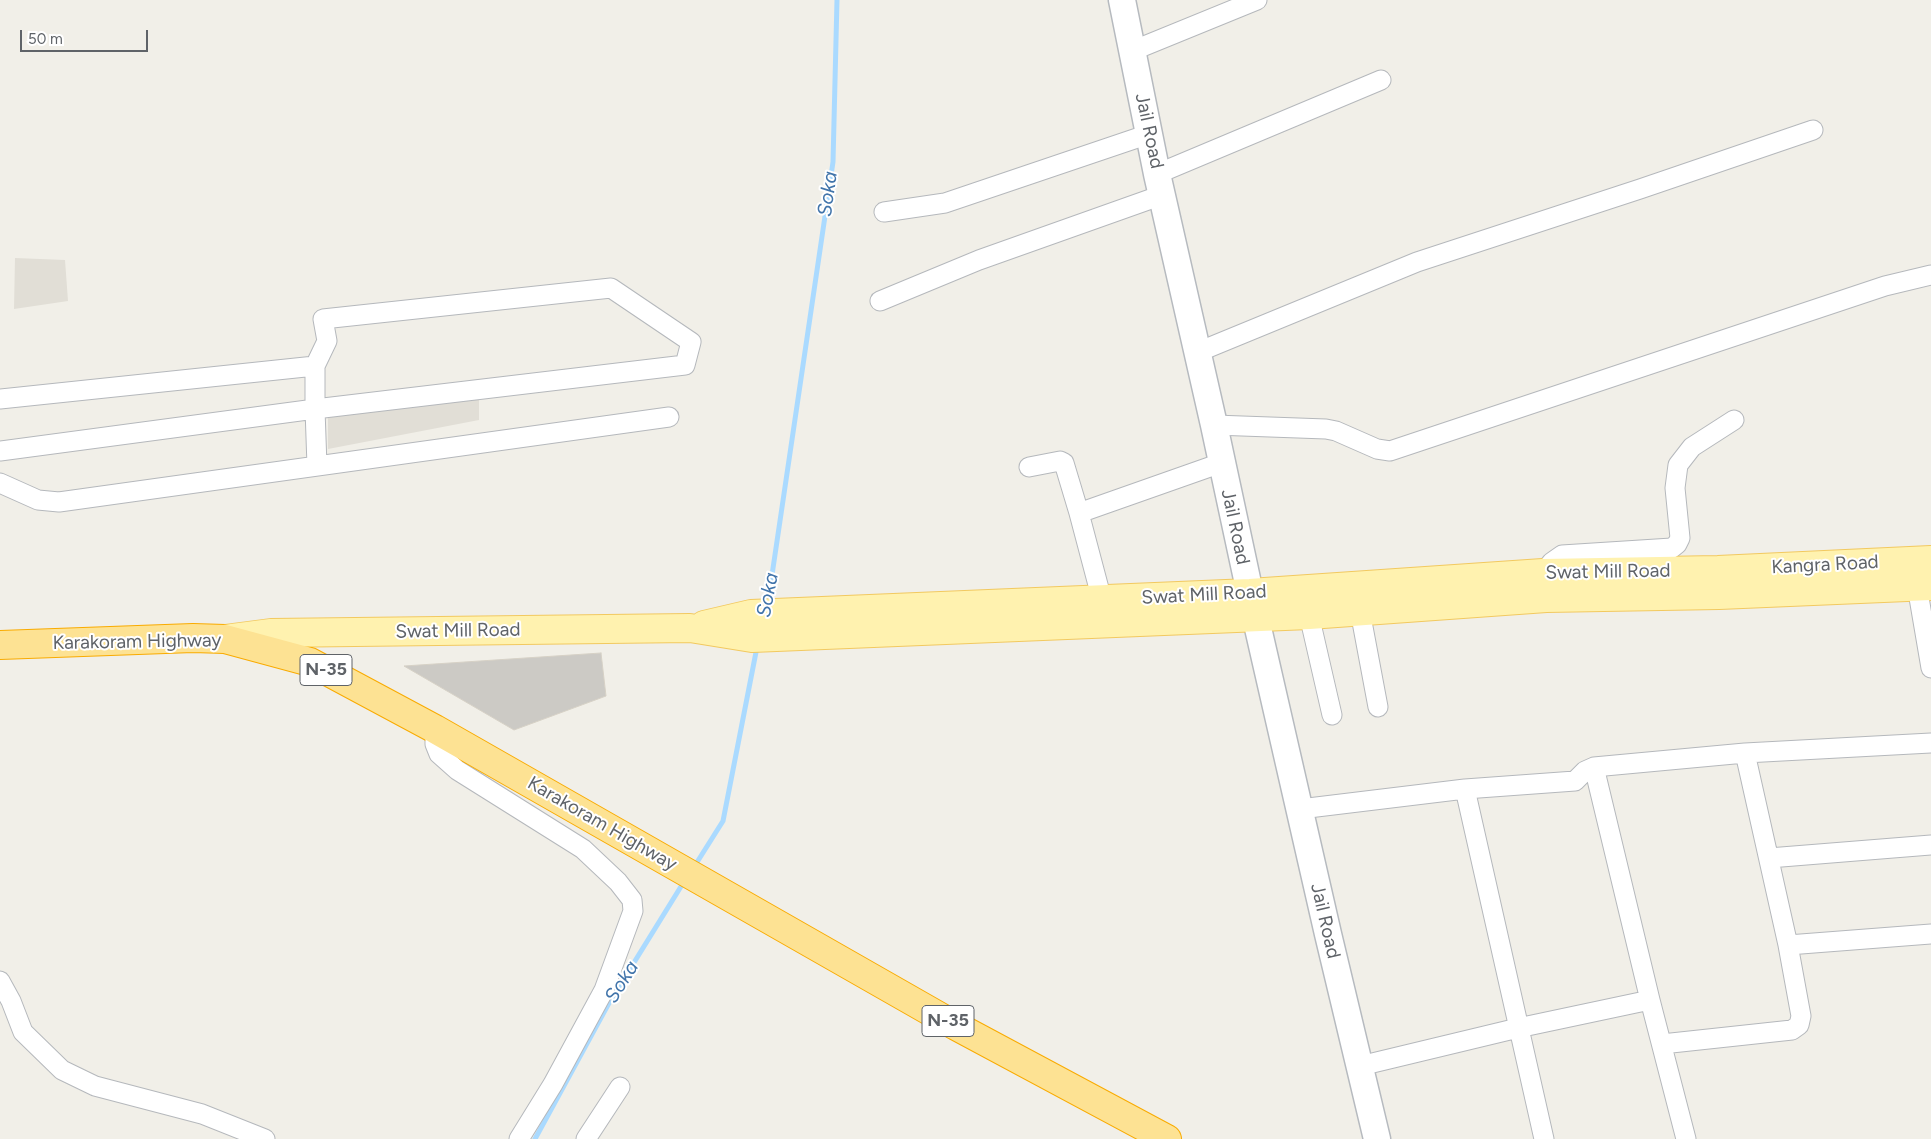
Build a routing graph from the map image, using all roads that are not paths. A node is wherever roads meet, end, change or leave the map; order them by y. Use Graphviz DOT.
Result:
graph roads {
  1 [pos="1122,0"];
  2 [pos="1257,0"];
  3 [pos="1132,51"];
  4 [pos="1381,80"];
  5 [pos="1813,130"];
  6 [pos="1149,134"];
  7 [pos="1160,184"];
  8 [pos="884,212"];
  9 [pos="1931,275"];
  10 [pos="880,302"];
  11 [pos="1198,352"];
  12 [pos="316,366"];
  13 [pos="0,399"];
  14 [pos="315,409"];
  15 [pos="669,417"];
  16 [pos="1734,420"];
  17 [pos="1214,425"];
  18 [pos="0,451"];
  19 [pos="1221,463"];
  20 [pos="317,466"];
  21 [pos="1030,467"];
  22 [pos="0,483"];
  23 [pos="1079,514"];
  24 [pos="1931,560"];
  25 [pos="1543,573"];
  26 [pos="1718,582"];
  27 [pos="1924,586"];
  28 [pos="1102,600"];
  29 [pos="1252,605"];
  30 [pos="1360,611"];
  31 [pos="1309,615"];
  32 [pos="820,623"];
  33 [pos="225,639"];
  34 [pos="0,646"];
  35 [pos="1931,668"];
  36 [pos="1378,707"];
  37 [pos="1332,715"];
  38 [pos="435,729"];
  39 [pos="1931,743"];
  40 [pos="1745,753"];
  41 [pos="1594,767"];
  42 [pos="1465,789"];
  43 [pos="1300,809"];
  44 [pos="1931,845"];
  45 [pos="1769,858"];
  46 [pos="1931,934"];
  47 [pos="1788,945"];
  48 [pos="0,981"];
  49 [pos="1650,1000"];
  50 [pos="1518,1028"];
  51 [pos="1662,1044"];
  52 [pos="1360,1066"];
  53 [pos="620,1087"];
  54 [pos="264,1139"];
  55 [pos="519,1139"];
  56 [pos="586,1139"];
  57 [pos="1167,1139"];
  58 [pos="1377,1139"];
  59 [pos="1544,1139"];
  60 [pos="1686,1139"];
  1 -- 3 [label="street, Jail Road"];
  2 -- 3 [label="street"];
  3 -- 6 [label="street, Jail Road"];
  4 -- 7 [label="street"];
  5 -- 11 [label="street"];
  6 -- 7 [label="street, Jail Road"];
  6 -- 8 [label="street"];
  7 -- 10 [label="street"];
  7 -- 11 [label="street, Jail Road"];
  9 -- 17 [label="street"];
  11 -- 17 [label="street, Jail Road"];
  12 -- 13 [label="street"];
  12 -- 14 [label="street"];
  12 -- 14 [label="street"];
  14 -- 18 [label="street"];
  14 -- 20 [label="street"];
  15 -- 20 [label="street"];
  16 -- 25 [label="street"];
  17 -- 19 [label="street, Jail Road"];
  19 -- 23 [label="street"];
  19 -- 29 [label="street, Jail Road"];
  20 -- 22 [label="street"];
  21 -- 23 [label="street"];
  23 -- 28 [label="street"];
  24 -- 26 [label="main road, Kangra Road"];
  25 -- 26 [label="main road, Swat Mill Road"];
  25 -- 29 [label="main road, Swat Mill Road"];
  26 -- 27 [label="main road, Kangra Road"];
  26 -- 30 [label="main road, Swat Mill Road"];
  27 -- 35 [label="street"];
  28 -- 29 [label="main road, Swat Mill Road"];
  28 -- 32 [label="main road, Swat Mill Road"];
  29 -- 31 [label="main road, Swat Mill Road"];
  29 -- 32 [label="main road, Swat Mill Road"];
  29 -- 43 [label="street, Jail Road"];
  30 -- 31 [label="main road, Swat Mill Road"];
  30 -- 36 [label="street"];
  31 -- 37 [label="street"];
  32 -- 33 [label="main road, Swat Mill Road"];
  33 -- 34 [label="highway, Karakoram Highway / N-35"];
  33 -- 38 [label="highway, Karakoram Highway / N-35"];
  38 -- 55 [label="street"];
  38 -- 57 [label="highway, Karakoram Highway / N-35"];
  39 -- 40 [label="street"];
  40 -- 41 [label="street"];
  40 -- 45 [label="street"];
  41 -- 42 [label="street"];
  41 -- 49 [label="street"];
  42 -- 43 [label="street"];
  42 -- 50 [label="street"];
  43 -- 52 [label="street, Jail Road"];
  44 -- 45 [label="street"];
  45 -- 47 [label="street"];
  46 -- 47 [label="street"];
  47 -- 51 [label="street"];
  48 -- 54 [label="street"];
  49 -- 50 [label="street"];
  49 -- 51 [label="street"];
  50 -- 52 [label="street"];
  50 -- 59 [label="street"];
  51 -- 60 [label="street"];
  52 -- 58 [label="street, Jail Road"];
  53 -- 56 [label="street"];
}
